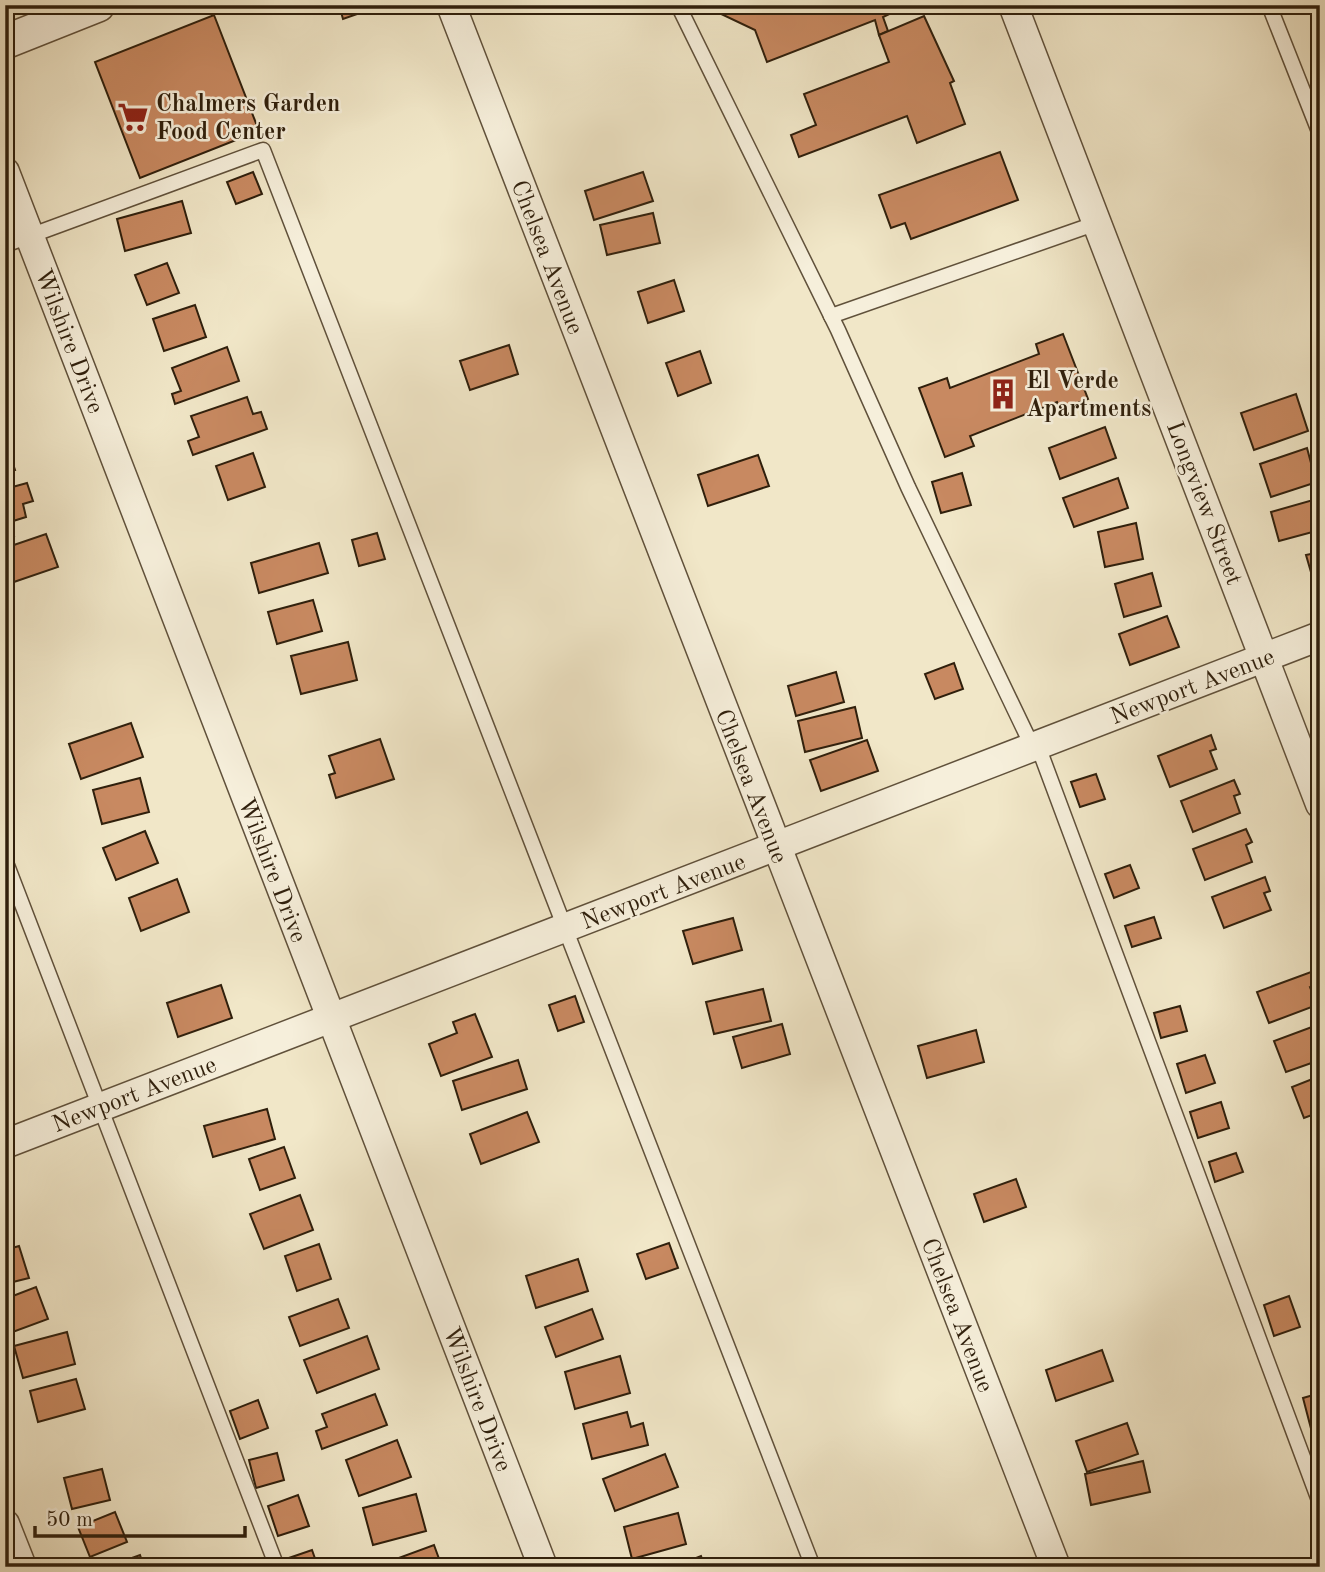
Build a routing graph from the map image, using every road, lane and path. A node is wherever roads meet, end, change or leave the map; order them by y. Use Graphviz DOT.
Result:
graph roads {
  1 [pos="98,5"];
  2 [pos="451,5"];
  3 [pos="678,5"];
  4 [pos="1013,5"];
  5 [pos="1269,5"];
  6 [pos="5,42"];
  7 [pos="1320,134"];
  8 [pos="5,172"];
  9 [pos="1097,223"];
  10 [pos="18,240"];
  11 [pos="831,316"];
  12 [pos="1320,636"];
  13 [pos="1264,658"];
  14 [pos="1035,747"];
  15 [pos="1320,804"];
  16 [pos="775,848"];
  17 [pos="5,860"];
  18 [pos="567,928"];
  19 [pos="331,1019"];
  20 [pos="100,1107"];
  21 [pos="5,1144"];
  22 [pos="1320,1503"];
  23 [pos="5,1524"];
  24 [pos="22,1567"];
  25 [pos="277,1567"];
  26 [pos="543,1567"];
  27 [pos="813,1567"];
  28 [pos="1055,1567"];
  1 -- 6 [label="street"];
  2 -- 16 [label="street, Chelsea Avenue"];
  3 -- 11 [label="lane"];
  4 -- 9 [label="street, Longview Street"];
  5 -- 7 [label="lane"];
  8 -- 10 [label="street, Wilshire Drive"];
  9 -- 11 [label="lane"];
  9 -- 13 [label="street, Longview Street"];
  10 -- 18 [label="lane"];
  10 -- 19 [label="street, Wilshire Drive"];
  11 -- 14 [label="lane"];
  12 -- 13 [label="street, Newport Avenue"];
  13 -- 14 [label="street, Newport Avenue"];
  13 -- 15 [label="street, Longview Street"];
  14 -- 16 [label="street, Newport Avenue"];
  14 -- 22 [label="lane"];
  16 -- 18 [label="street, Newport Avenue"];
  16 -- 28 [label="street, Chelsea Avenue"];
  17 -- 20 [label="lane"];
  18 -- 19 [label="street, Newport Avenue"];
  18 -- 27 [label="lane"];
  19 -- 20 [label="street, Newport Avenue"];
  19 -- 26 [label="street, Wilshire Drive"];
  20 -- 21 [label="street, Newport Avenue"];
  20 -- 25 [label="lane"];
  23 -- 24 [label="street"];
}
